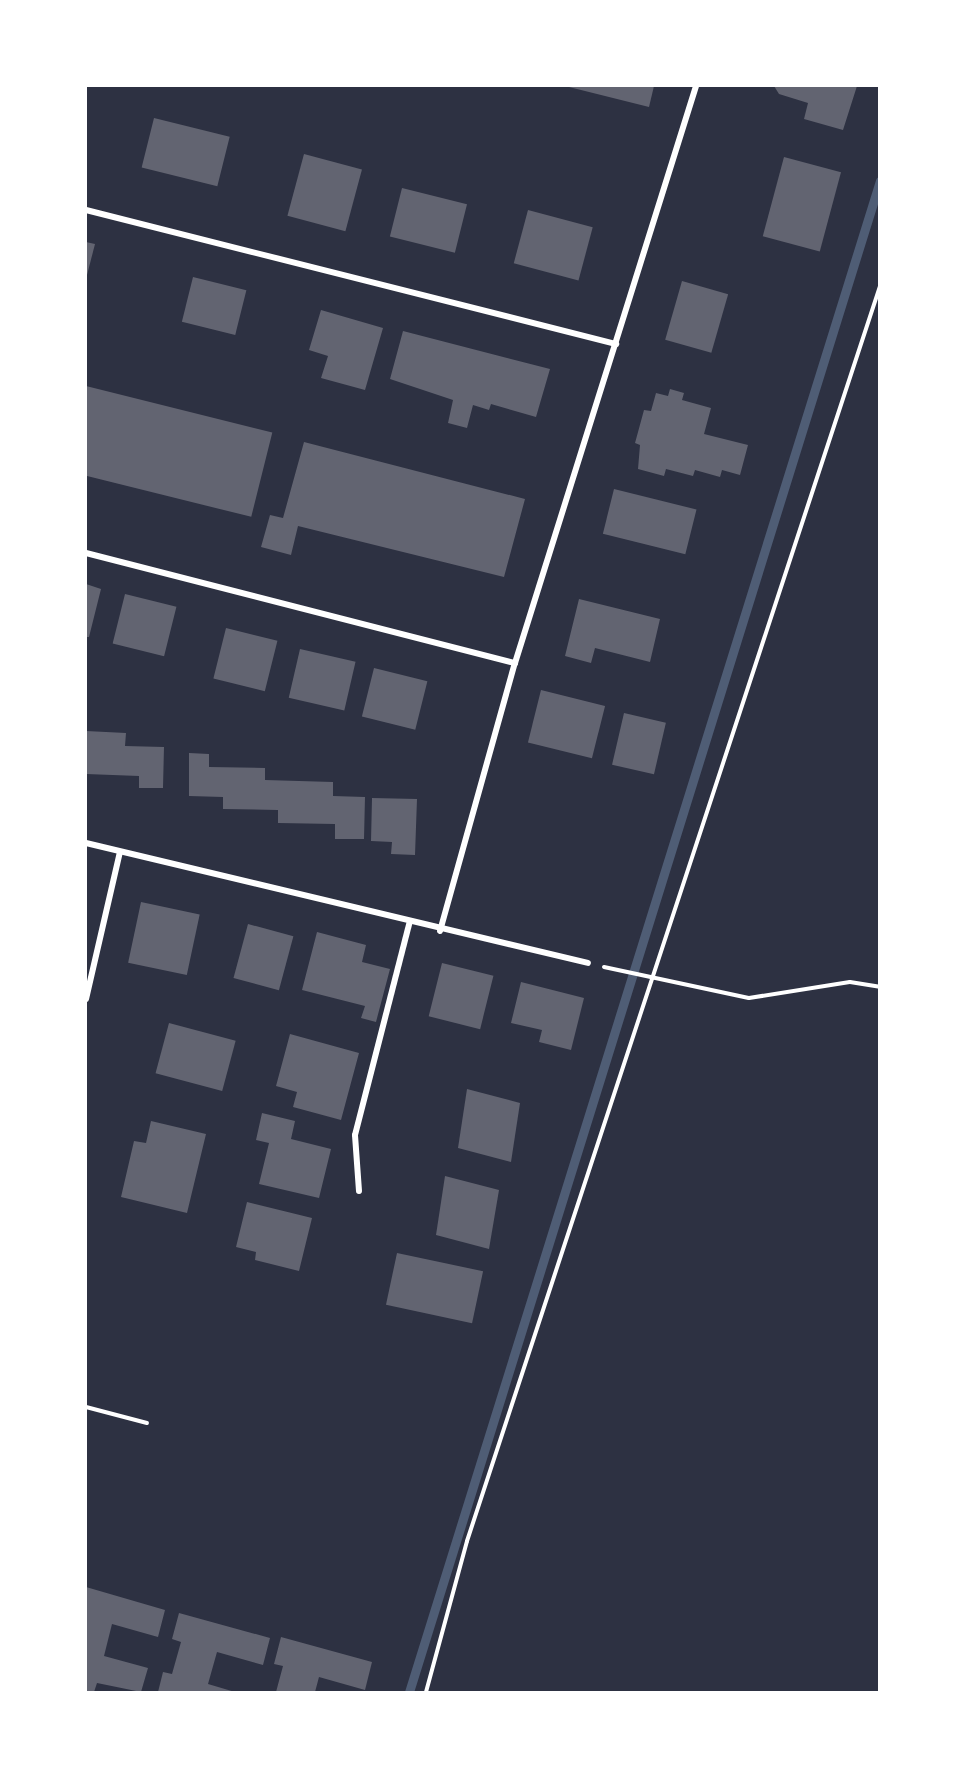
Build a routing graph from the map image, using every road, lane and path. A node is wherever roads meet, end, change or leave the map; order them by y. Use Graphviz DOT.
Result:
graph roads {
  1 [pos="696,86"];
  2 [pos="86,210"];
  3 [pos="879,285"];
  4 [pos="616,344"];
  5 [pos="86,553"];
  6 [pos="515,663"];
  7 [pos="86,843"];
  8 [pos="120,852"];
  9 [pos="409,924"];
  10 [pos="440,931"];
  11 [pos="588,963"];
  12 [pos="621,970"];
  13 [pos="655,978"];
  14 [pos="879,987"];
  15 [pos="86,999"];
  16 [pos="359,1191"];
  17 [pos="86,1407"];
  18 [pos="147,1423"];
  19 [pos="426,1692"];
  1 -- 4 [label="street"];
  2 -- 4 [label="street"];
  3 -- 13 [label="path"];
  4 -- 6 [label="street"];
  5 -- 6 [label="street"];
  6 -- 10 [label="street"];
  7 -- 8 [label="street"];
  8 -- 9 [label="street"];
  8 -- 15 [label="street"];
  9 -- 10 [label="street"];
  9 -- 16 [label="street"];
  10 -- 11 [label="street"];
  12 -- 13 [label="path"];
  13 -- 14 [label="path"];
  13 -- 19 [label="path"];
  17 -- 18 [label="path"];
}
